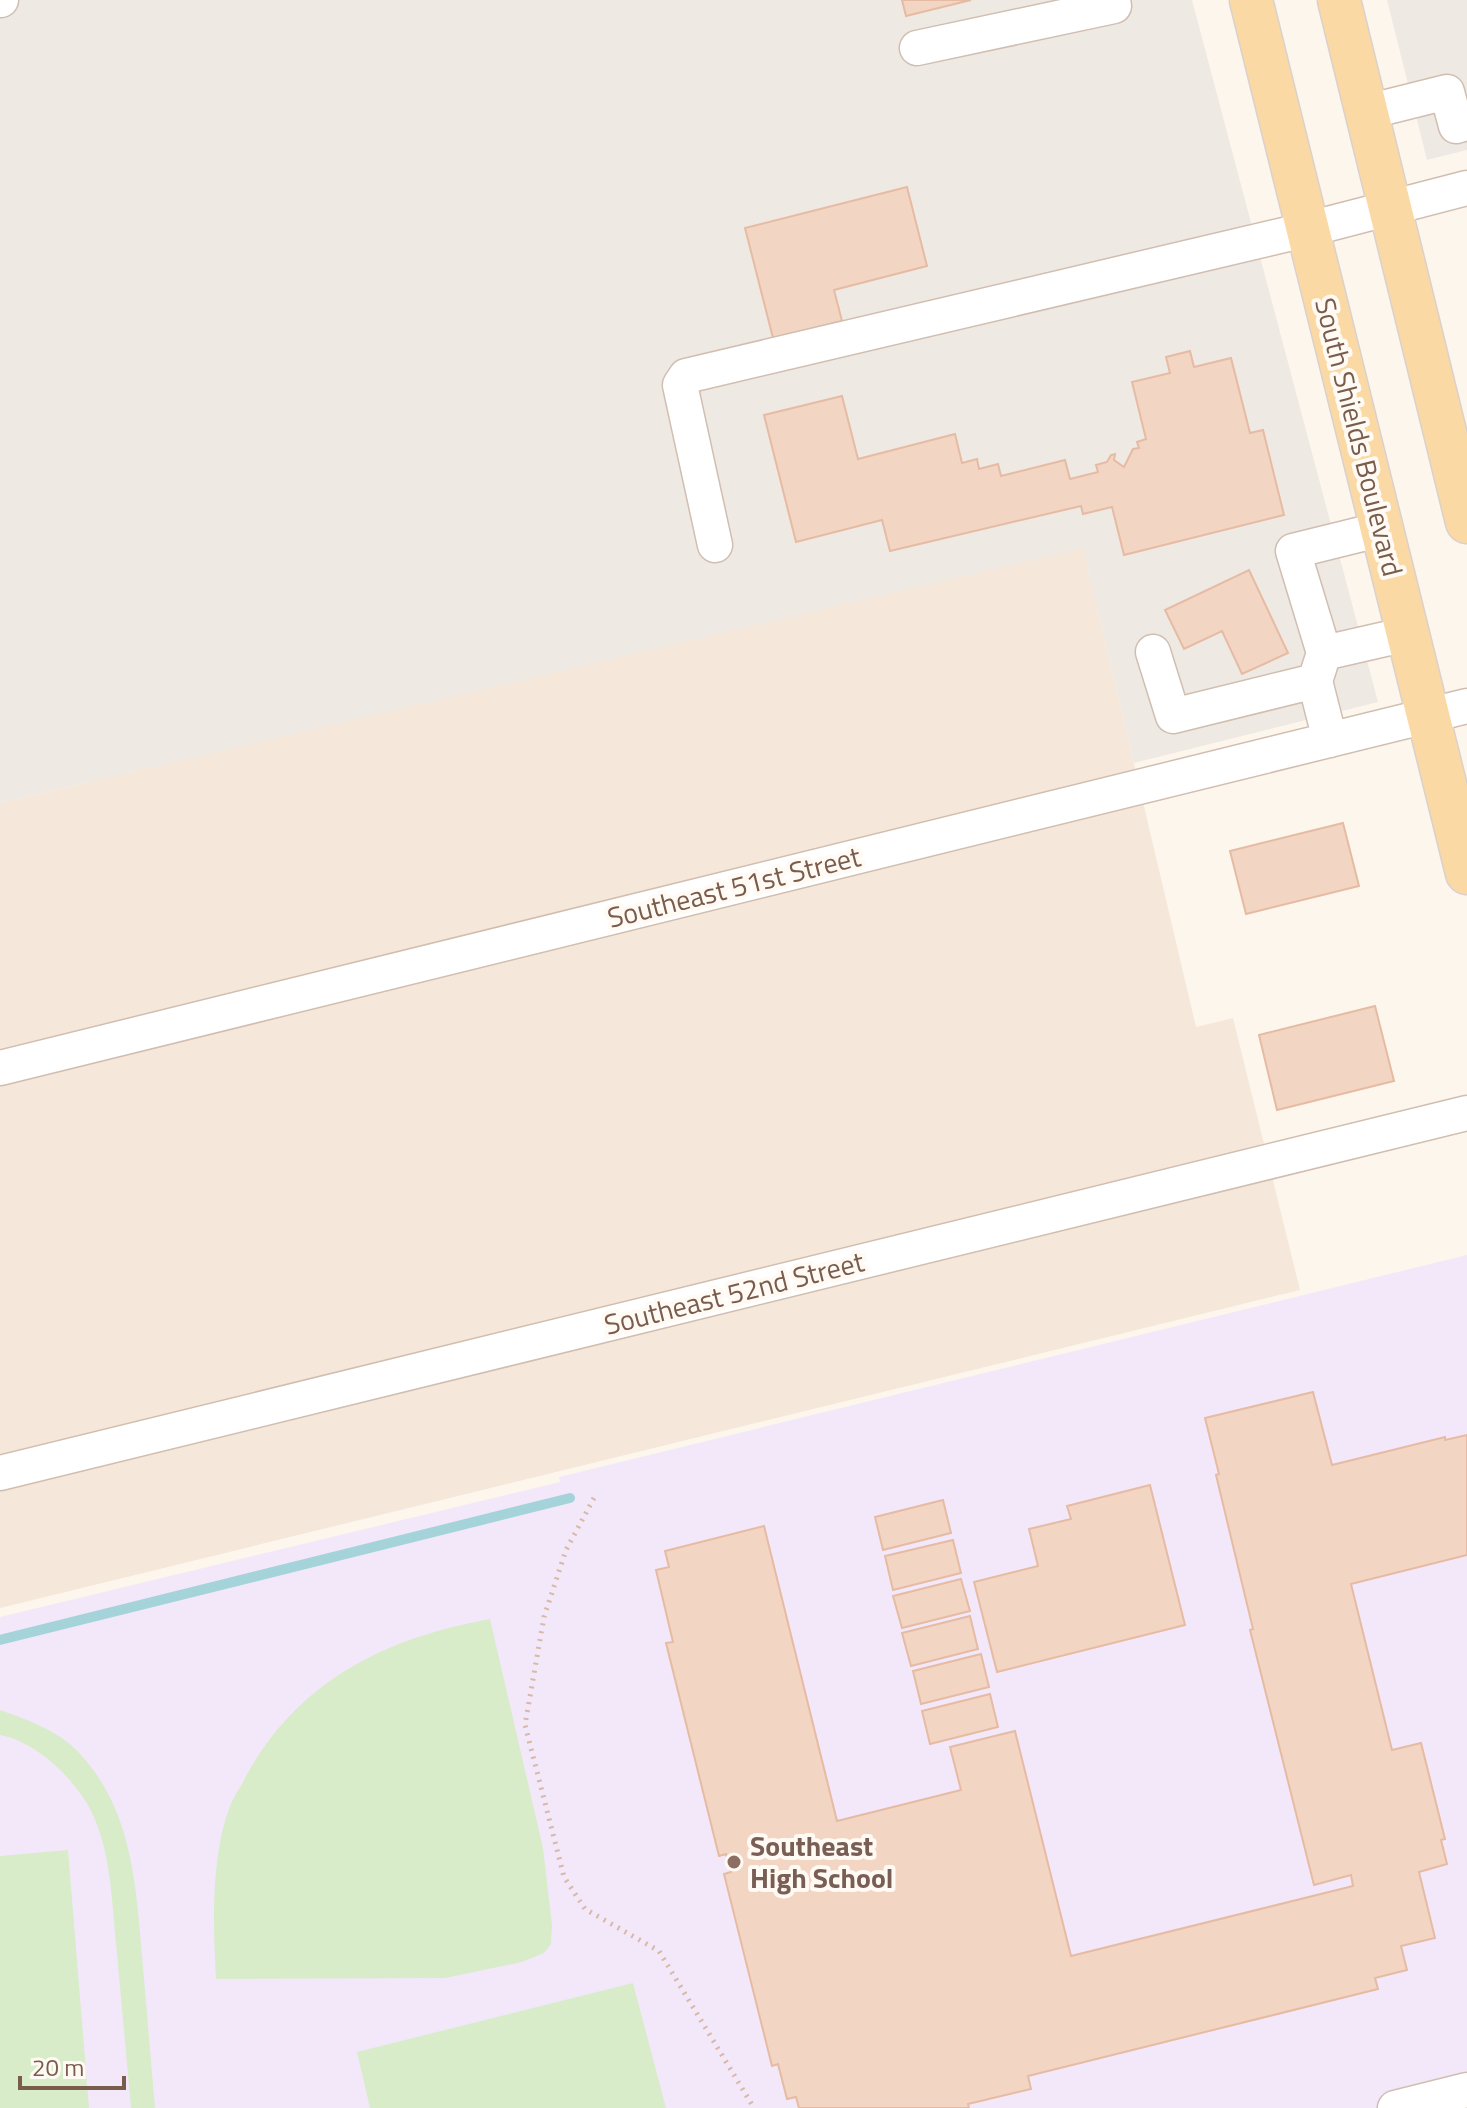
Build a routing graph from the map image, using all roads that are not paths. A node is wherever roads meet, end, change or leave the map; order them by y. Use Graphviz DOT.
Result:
graph roads {
  1 [pos="1113,0"];
  2 [pos="1251,0"];
  3 [pos="1339,0"];
  4 [pos="917,48"];
  5 [pos="1367,112"];
  6 [pos="1467,123"];
  7 [pos="1467,188"];
  8 [pos="1390,208"];
  9 [pos="1309,229"];
  10 [pos="1467,522"];
  11 [pos="1382,529"];
  12 [pos="715,545"];
  13 [pos="1407,634"];
  14 [pos="1153,652"];
  15 [pos="1320,667"];
  16 [pos="1467,706"];
  17 [pos="1427,716"];
  18 [pos="1330,740"];
  19 [pos="1456,787"];
  20 [pos="1467,873"];
  21 [pos="0,1068"];
  22 [pos="1467,1113"];
  23 [pos="0,1473"];
  24 [pos="1467,2090"];
  25 [pos="1395,2108"];
  1 -- 4 [label="street"];
  2 -- 9 [label="main road, South Shields Boulevard"];
  3 -- 5 [label="main road"];
  5 -- 6 [label="street"];
  5 -- 8 [label="main road"];
  7 -- 8 [label="street"];
  8 -- 9 [label="street"];
  8 -- 10 [label="main road"];
  9 -- 11 [label="main road, South Shields Boulevard"];
  9 -- 12 [label="street"];
  11 -- 13 [label="main road, South Shields Boulevard"];
  11 -- 15 [label="street"];
  13 -- 15 [label="street"];
  13 -- 17 [label="main road, South Shields Boulevard"];
  14 -- 15 [label="street"];
  15 -- 18 [label="street"];
  16 -- 17 [label="street, Southeast 51st Street"];
  17 -- 18 [label="street, Southeast 51st Street"];
  17 -- 19 [label="main road, South Shields Boulevard"];
  18 -- 21 [label="street, Southeast 51st Street"];
  19 -- 20 [label="main road, South Shields Boulevard"];
  22 -- 23 [label="street, Southeast 52nd Street"];
  24 -- 25 [label="street"];
}
